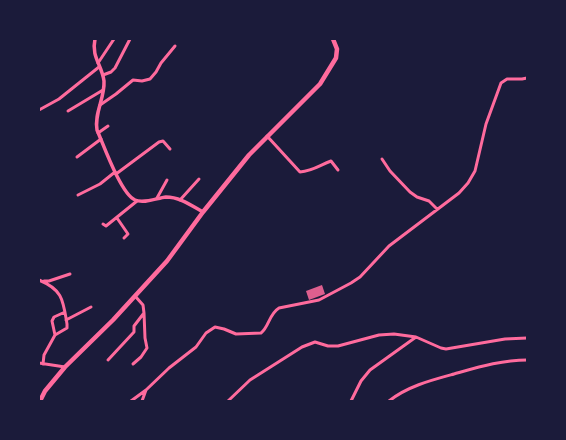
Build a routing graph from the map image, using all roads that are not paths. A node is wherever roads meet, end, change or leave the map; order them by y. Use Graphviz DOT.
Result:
graph roads {
  1 [pos="95,39"];
  2 [pos="114,39"];
  3 [pos="130,39"];
  4 [pos="333,39"];
  5 [pos="175,46"];
  6 [pos="98,65"];
  7 [pos="103,75"];
  8 [pos="527,78"];
  9 [pos="103,90"];
  10 [pos="100,105"];
  11 [pos="39,110"];
  12 [pos="68,110"];
  13 [pos="108,126"];
  14 [pos="98,133"];
  15 [pos="268,136"];
  16 [pos="101,139"];
  17 [pos="170,149"];
  18 [pos="77,157"];
  19 [pos="382,159"];
  20 [pos="338,170"];
  21 [pos="116,173"];
  22 [pos="199,179"];
  23 [pos="167,180"];
  24 [pos="78,195"];
  25 [pos="157,198"];
  26 [pos="180,200"];
  27 [pos="136,201"];
  28 [pos="437,209"];
  29 [pos="203,212"];
  30 [pos="118,218"];
  31 [pos="103,224"];
  32 [pos="124,238"];
  33 [pos="70,274"];
  34 [pos="41,281"];
  35 [pos="135,296"];
  36 [pos="91,307"];
  37 [pos="65,312"];
  38 [pos="144,313"];
  39 [pos="66,320"];
  40 [pos="55,335"];
  41 [pos="416,337"];
  42 [pos="527,338"];
  43 [pos="108,360"];
  44 [pos="527,360"];
  45 [pos="39,363"];
  46 [pos="44,364"];
  47 [pos="133,364"];
  48 [pos="65,367"];
  49 [pos="146,390"];
  50 [pos="40,401"];
  51 [pos="131,401"];
  52 [pos="142,401"];
  53 [pos="228,401"];
  54 [pos="351,401"];
  55 [pos="389,401"];
  1 -- 6 [label="street"];
  2 -- 6 [label="street"];
  3 -- 7 [label="street"];
  4 -- 15 [label="main road"];
  5 -- 10 [label="street"];
  6 -- 7 [label="street"];
  6 -- 11 [label="street"];
  7 -- 9 [label="street"];
  8 -- 28 [label="street"];
  9 -- 10 [label="street"];
  9 -- 12 [label="street"];
  10 -- 14 [label="street"];
  13 -- 14 [label="street"];
  14 -- 16 [label="street"];
  15 -- 20 [label="street"];
  15 -- 29 [label="main road"];
  16 -- 18 [label="street"];
  16 -- 21 [label="street"];
  17 -- 21 [label="street"];
  19 -- 28 [label="street"];
  21 -- 24 [label="street"];
  21 -- 27 [label="street"];
  22 -- 26 [label="street"];
  23 -- 25 [label="street"];
  25 -- 26 [label="street"];
  25 -- 27 [label="street"];
  26 -- 29 [label="street"];
  27 -- 30 [label="street"];
  28 -- 49 [label="street"];
  29 -- 35 [label="main road"];
  30 -- 31 [label="street"];
  30 -- 32 [label="street"];
  33 -- 34 [label="street"];
  34 -- 37 [label="street"];
  35 -- 38 [label="street"];
  35 -- 48 [label="main road"];
  36 -- 39 [label="street"];
  37 -- 39 [label="street"];
  37 -- 40 [label="street"];
  38 -- 43 [label="street"];
  38 -- 47 [label="street"];
  39 -- 40 [label="street"];
  40 -- 46 [label="street"];
  41 -- 42 [label="street"];
  41 -- 53 [label="street"];
  41 -- 54 [label="street"];
  44 -- 55 [label="street"];
  45 -- 46 [label="street"];
  46 -- 48 [label="street"];
  48 -- 50 [label="main road"];
  49 -- 51 [label="street"];
  49 -- 52 [label="street"];
}
